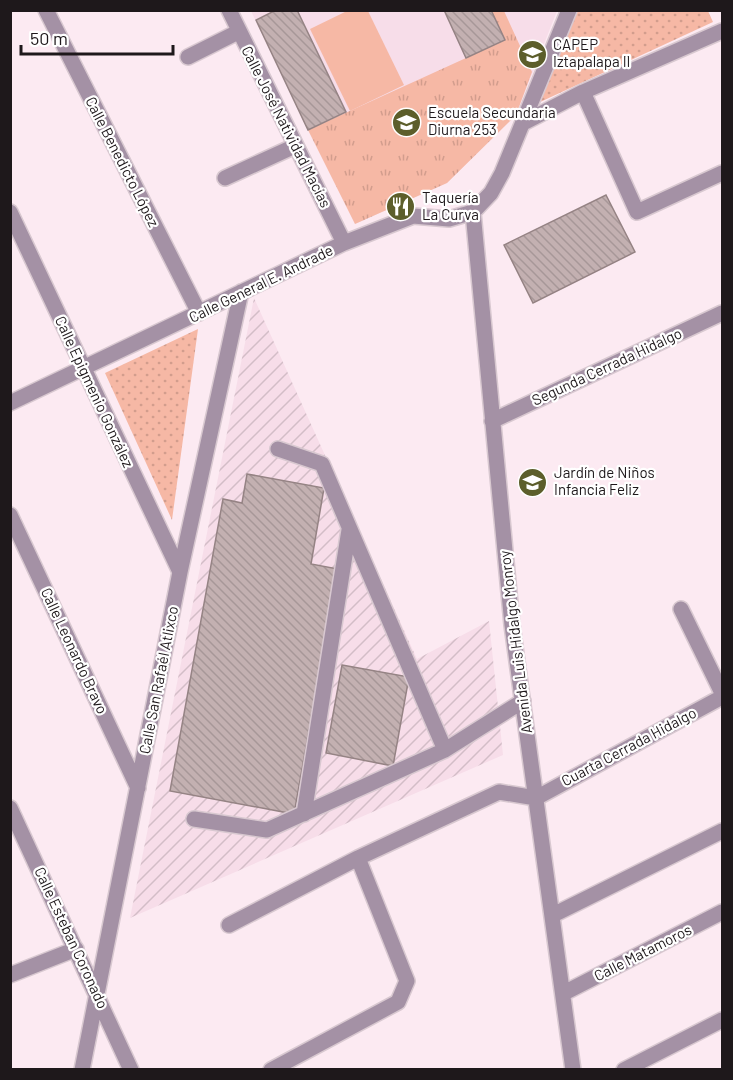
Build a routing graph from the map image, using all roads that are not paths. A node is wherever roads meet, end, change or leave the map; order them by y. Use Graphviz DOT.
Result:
graph roads {
  1 [pos="46,10"];
  2 [pos="229,10"];
  3 [pos="569,10"];
  4 [pos="723,31"];
  5 [pos="238,32"];
  6 [pos="188,57"];
  7 [pos="583,92"];
  8 [pos="525,122"];
  9 [pos="295,146"];
  10 [pos="723,173"];
  11 [pos="225,178"];
  12 [pos="10,212"];
  13 [pos="473,212"];
  14 [pos="344,243"];
  15 [pos="241,292"];
  16 [pos="723,313"];
  17 [pos="199,314"];
  18 [pos="83,369"];
  19 [pos="10,402"];
  20 [pos="492,421"];
  21 [pos="278,448"];
  22 [pos="10,515"];
  23 [pos="349,529"];
  24 [pos="180,572"];
  25 [pos="681,609"];
  26 [pos="723,695"];
  27 [pos="523,701"];
  28 [pos="445,750"];
  29 [pos="138,788"];
  30 [pos="536,798"];
  31 [pos="10,808"];
  32 [pos="303,814"];
  33 [pos="194,819"];
  34 [pos="723,831"];
  35 [pos="358,858"];
  36 [pos="723,912"];
  37 [pos="553,915"];
  38 [pos="229,925"];
  39 [pos="75,949"];
  40 [pos="10,975"];
  41 [pos="564,993"];
  42 [pos="99,994"];
  43 [pos="723,1020"];
  44 [pos="82,1070"];
  45 [pos="131,1070"];
  46 [pos="271,1070"];
  47 [pos="573,1070"];
  48 [pos="624,1070"];
  1 -- 17 [label="street, Calle Benedicto López"];
  2 -- 5 [label="street, Calle José Natividad Macías"];
  3 -- 8 [label="street"];
  4 -- 7 [label="street"];
  5 -- 6 [label="street"];
  5 -- 9 [label="street, Calle José Natividad Macías"];
  7 -- 8 [label="street"];
  7 -- 10 [label="street"];
  8 -- 13 [label="street"];
  9 -- 11 [label="street"];
  9 -- 14 [label="street, Calle José Natividad Macías"];
  12 -- 18 [label="street, Calle Epigmenio González"];
  13 -- 14 [label="street, Calle General E. Andrade"];
  13 -- 20 [label="street, Avenida Luis Hidalgo Monroy"];
  14 -- 15 [label="street, Calle General E. Andrade"];
  15 -- 17 [label="street, Calle General E. Andrade"];
  15 -- 24 [label="street, Calle San Rafaél Atlixco"];
  16 -- 20 [label="street, Segunda Cerrada Hidalgo"];
  17 -- 18 [label="street, Calle General E. Andrade"];
  18 -- 19 [label="street, Calle General E. Andrade"];
  18 -- 24 [label="street, Calle Epigmenio González"];
  20 -- 27 [label="street, Avenida Luis Hidalgo Monroy"];
  21 -- 23 [label="street"];
  22 -- 29 [label="street, Calle Leonardo Bravo"];
  23 -- 28 [label="street"];
  23 -- 32 [label="street"];
  24 -- 29 [label="street, Calle San Rafaél Atlixco"];
  25 -- 26 [label="street"];
  26 -- 30 [label="street, Cuarta Cerrada Hidalgo"];
  27 -- 28 [label="street"];
  27 -- 30 [label="street, Avenida Luis Hidalgo Monroy"];
  28 -- 32 [label="street"];
  29 -- 42 [label="street, Calle San Rafaél Atlixco"];
  30 -- 35 [label="street"];
  30 -- 37 [label="street, Avenida Luis Hidalgo Monroy"];
  31 -- 39 [label="street, Calle Esteban Coronado"];
  32 -- 33 [label="street"];
  34 -- 37 [label="street"];
  35 -- 38 [label="street"];
  35 -- 46 [label="street"];
  36 -- 41 [label="street, Calle Matamoros"];
  37 -- 41 [label="street, Avenida Luis Hidalgo Monroy"];
  39 -- 40 [label="street"];
  39 -- 42 [label="street, Calle Esteban Coronado"];
  41 -- 47 [label="street, Avenida Luis Hidalgo Monroy"];
  42 -- 44 [label="street, Calle San Rafaél Atlixco"];
  42 -- 45 [label="street, Calle Esteban Coronado"];
  43 -- 48 [label="street"];
}
